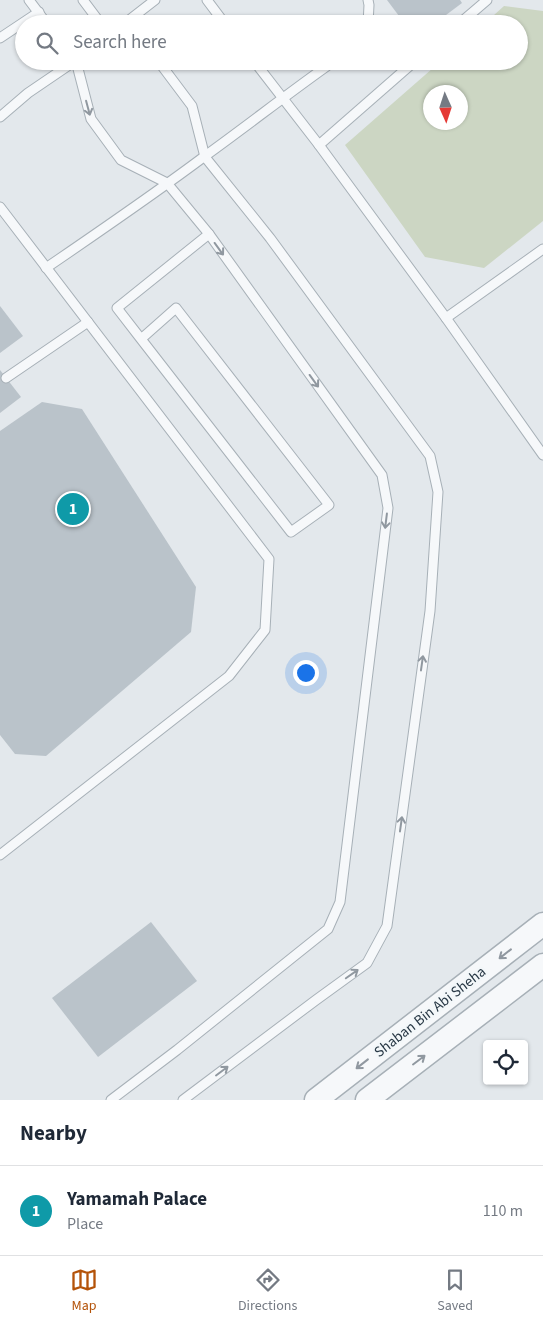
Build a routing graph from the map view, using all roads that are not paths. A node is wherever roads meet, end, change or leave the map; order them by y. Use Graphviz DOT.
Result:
graph roads {
  1 [pos="29,0"];
  2 [pos="83,0"];
  3 [pos="155,0"];
  4 [pos="207,0"];
  5 [pos="368,0"];
  6 [pos="486,0"];
  7 [pos="39,12"];
  8 [pos="34,15"];
  9 [pos="41,15"];
  10 [pos="95,15"];
  11 [pos="136,15"];
  12 [pos="218,15"];
  13 [pos="369,15"];
  14 [pos="469,15"];
  15 [pos="15,28"];
  16 [pos="0,38"];
  17 [pos="62,70"];
  18 [pos="77,70"];
  19 [pos="165,70"];
  20 [pos="261,70"];
  21 [pos="321,70"];
  22 [pos="405,70"];
  23 [pos="282,98"];
  24 [pos="0,117"];
  25 [pos="319,145"];
  26 [pos="205,157"];
  27 [pos="167,183"];
  28 [pos="0,207"];
  29 [pos="209,234"];
  30 [pos="543,249"];
  31 [pos="46,268"];
  32 [pos="446,318"];
  33 [pos="88,322"];
  34 [pos="141,339"];
  35 [pos="6,378"];
  36 [pos="543,455"];
  37 [pos="0,855"];
  38 [pos="543,924"];
  39 [pos="543,965"];
  40 [pos="111,1100"];
  41 [pos="183,1100"];
  42 [pos="316,1100"];
  43 [pos="367,1100"];
  1 -- 7 [label="lane"];
  2 -- 10 [label="lane"];
  3 -- 11 [label="lane"];
  4 -- 12 [label="lane"];
  5 -- 13 [label="lane"];
  6 -- 14 [label="lane"];
  7 -- 8 [label="lane"];
  7 -- 9 [label="lane"];
  15 -- 16 [label="lane"];
  17 -- 24 [label="lane"];
  18 -- 27 [label="lane, one-way"];
  19 -- 26 [label="lane"];
  20 -- 23 [label="lane"];
  21 -- 23 [label="lane"];
  22 -- 25 [label="lane"];
  23 -- 25 [label="lane"];
  23 -- 26 [label="lane"];
  25 -- 32 [label="lane"];
  26 -- 27 [label="lane"];
  41 -- 26 [label="lane, one-way"];
  27 -- 29 [label="lane"];
  27 -- 31 [label="lane"];
  28 -- 31 [label="lane"];
  29 -- 34 [label="lane"];
  29 -- 40 [label="lane, one-way"];
  30 -- 32 [label="lane"];
  31 -- 33 [label="lane"];
  32 -- 36 [label="lane"];
  33 -- 35 [label="lane"];
  33 -- 37 [label="lane"];
  34 -- 34 [label="lane"];
  38 -- 42 [label="street, Shaban Bin Abi Sheha, one-way"];
  43 -- 39 [label="street, Shaban Bin Abi Sheha, one-way"];
}
